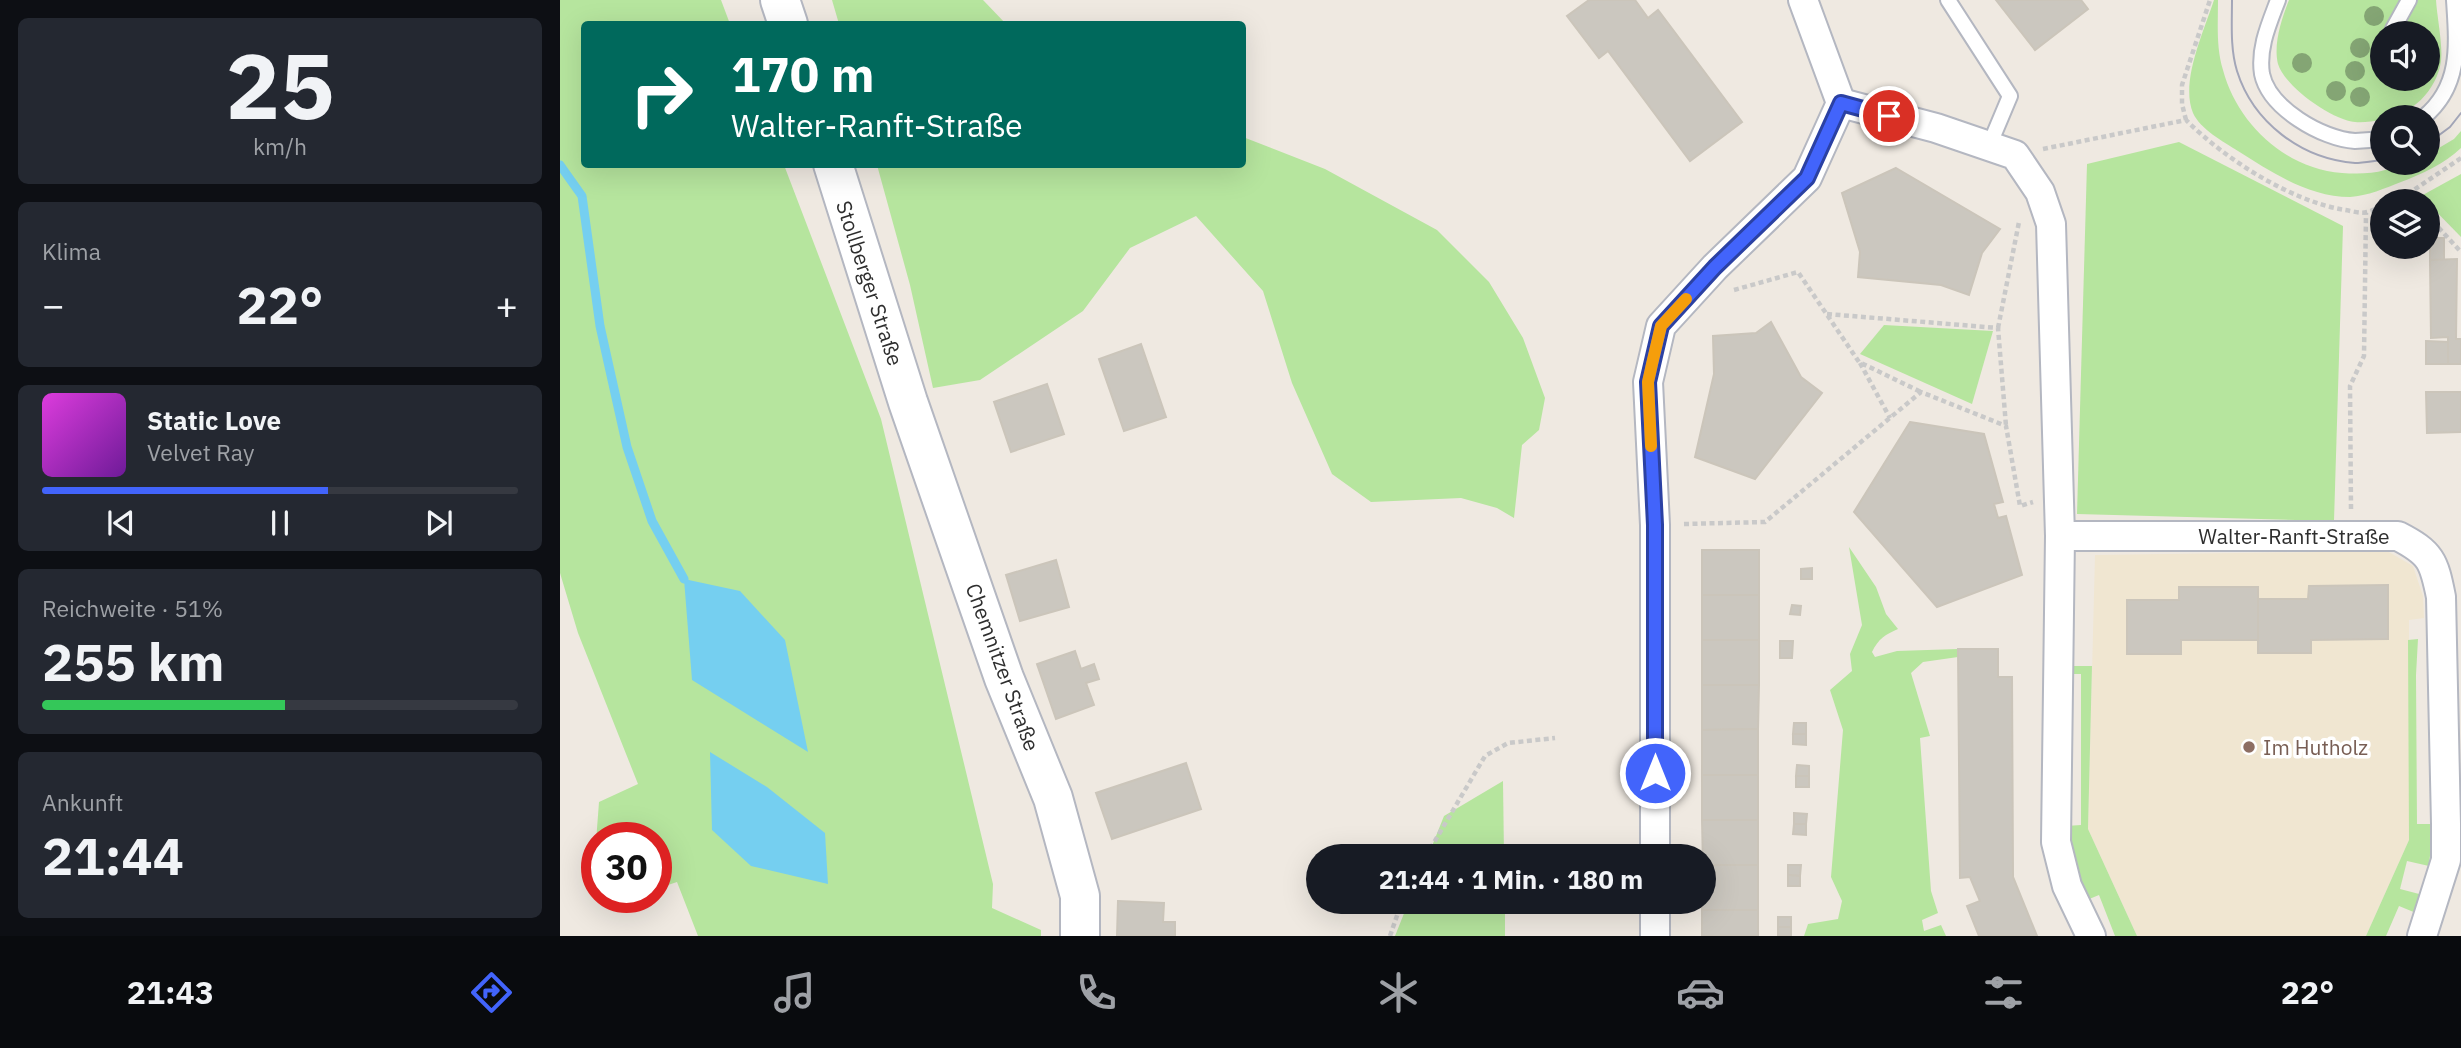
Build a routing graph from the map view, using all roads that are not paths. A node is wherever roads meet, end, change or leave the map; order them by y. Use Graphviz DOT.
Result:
graph roads {
  1 [pos="780,0"];
  2 [pos="1803,0"];
  3 [pos="1948,0"];
  4 [pos="2278,0"];
  5 [pos="2409,0"];
  6 [pos="2454,0"];
  7 [pos="787,21"];
  8 [pos="2397,21"];
  9 [pos="1841,103"];
  10 [pos="2436,105"];
  11 [pos="2370,139"];
  12 [pos="2002,151"];
  13 [pos="833,168"];
  14 [pos="908,402"];
  15 [pos="2060,536"];
  16 [pos="1655,844"];
  17 [pos="1655,914"];
  18 [pos="1080,936"];
  19 [pos="1655,936"];
  20 [pos="2091,936"];
  21 [pos="2422,936"];
  1 -- 7 [label="main road"];
  2 -- 9 [label="street"];
  3 -- 12 [label="lane"];
  4 -- 11 [label="lane"];
  5 -- 8 [label="lane"];
  6 -- 10 [label="lane"];
  9 -- 12 [label="street"];
  9 -- 16 [label="street"];
  12 -- 15 [label="street"];
  13 -- 14 [label="main road, Stollberger Straße"];
  14 -- 18 [label="main road, Chemnitzer Straße"];
  15 -- 20 [label="street"];
  15 -- 21 [label="street, Walter-Ranft-Straße"];
  17 -- 19 [label="street"];
}
